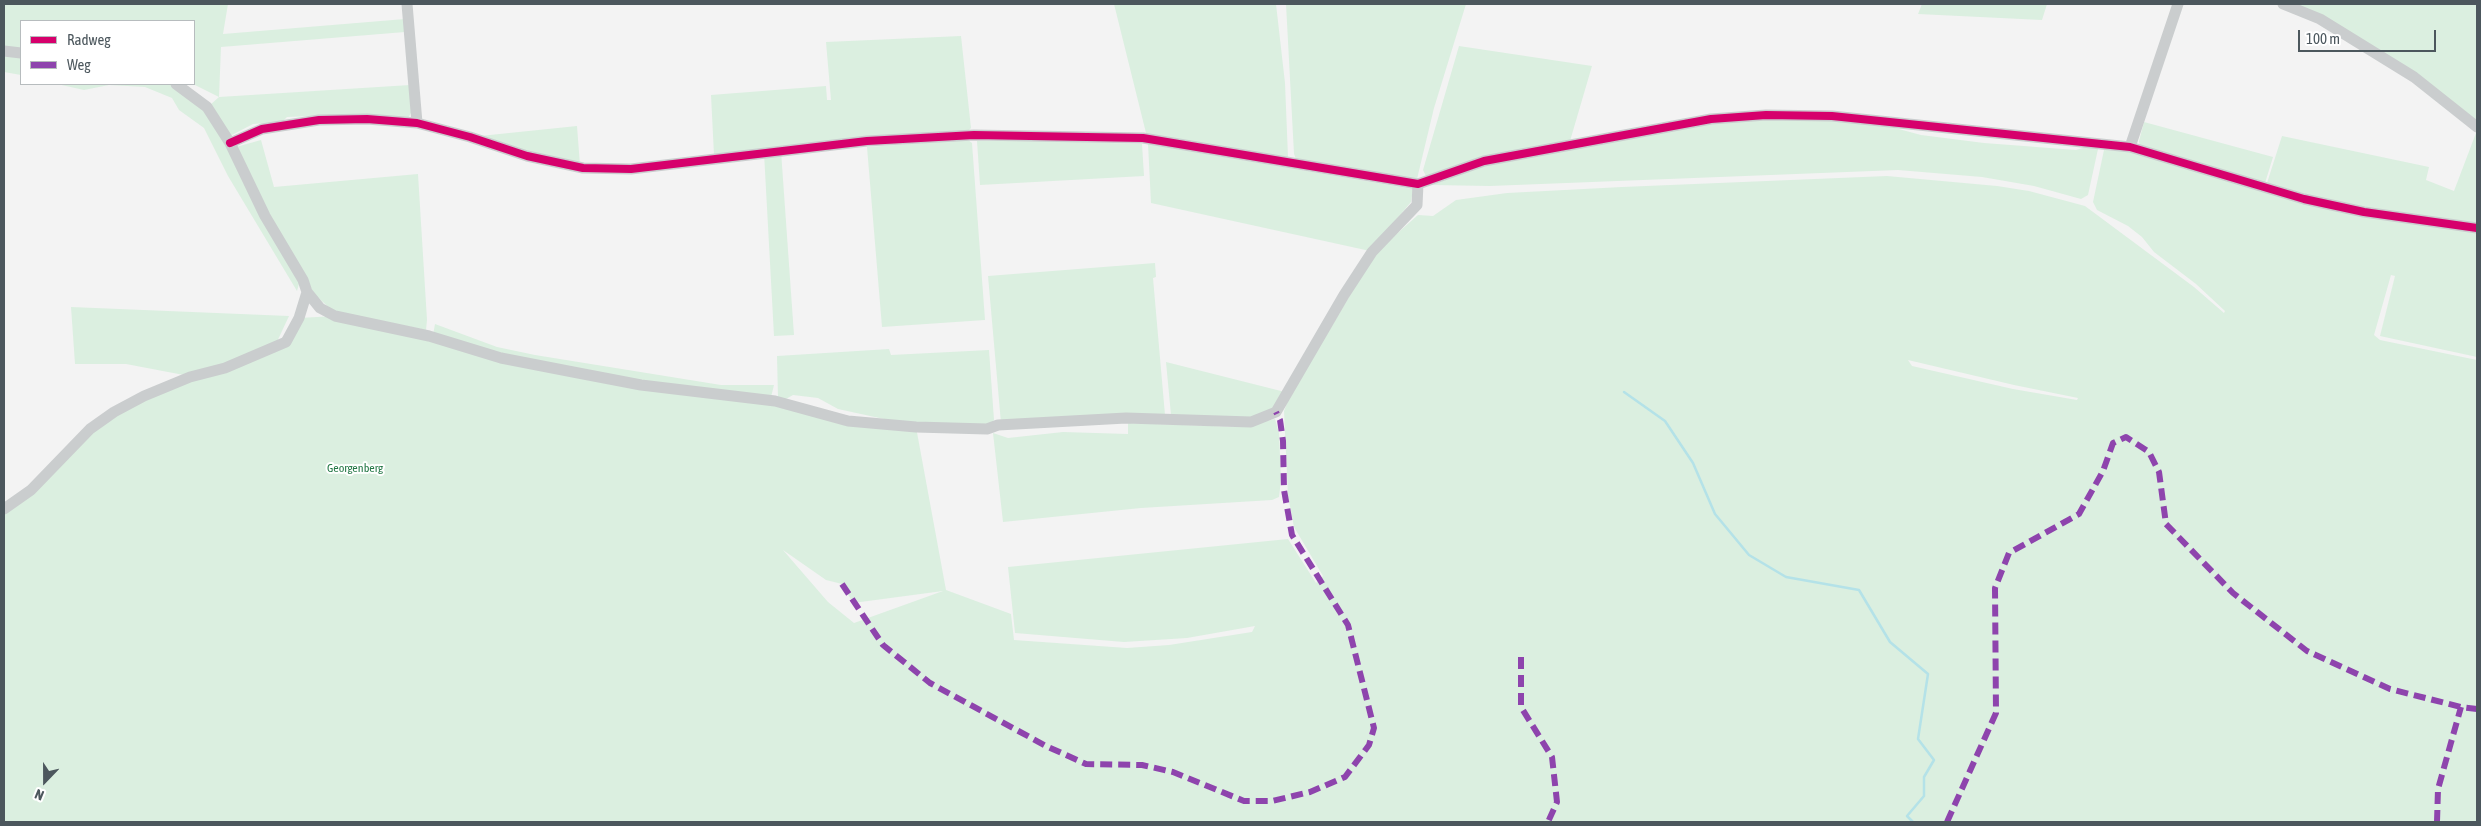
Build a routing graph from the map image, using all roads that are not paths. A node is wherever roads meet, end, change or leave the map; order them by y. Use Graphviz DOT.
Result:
graph roads {
  1 [pos="407,4"];
  2 [pos="2178,4"];
  3 [pos="2282,4"];
  4 [pos="4,52"];
  5 [pos="20,53"];
  6 [pos="177,85"];
  7 [pos="417,123"];
  8 [pos="2477,127"];
  9 [pos="230,143"];
  10 [pos="2130,148"];
  11 [pos="1418,184"];
  12 [pos="2477,228"];
  13 [pos="307,292"];
  14 [pos="4,509"];
  1 -- 7 [label="street"];
  2 -- 10 [label="street"];
  3 -- 8 [label="street"];
  4 -- 5 [label="street"];
  6 -- 9 [label="street"];
  7 -- 9 [label="street"];
  7 -- 11 [label="street"];
  9 -- 13 [label="street"];
  10 -- 11 [label="street"];
  10 -- 12 [label="street"];
  11 -- 13 [label="street"];
  13 -- 14 [label="street"];
}
